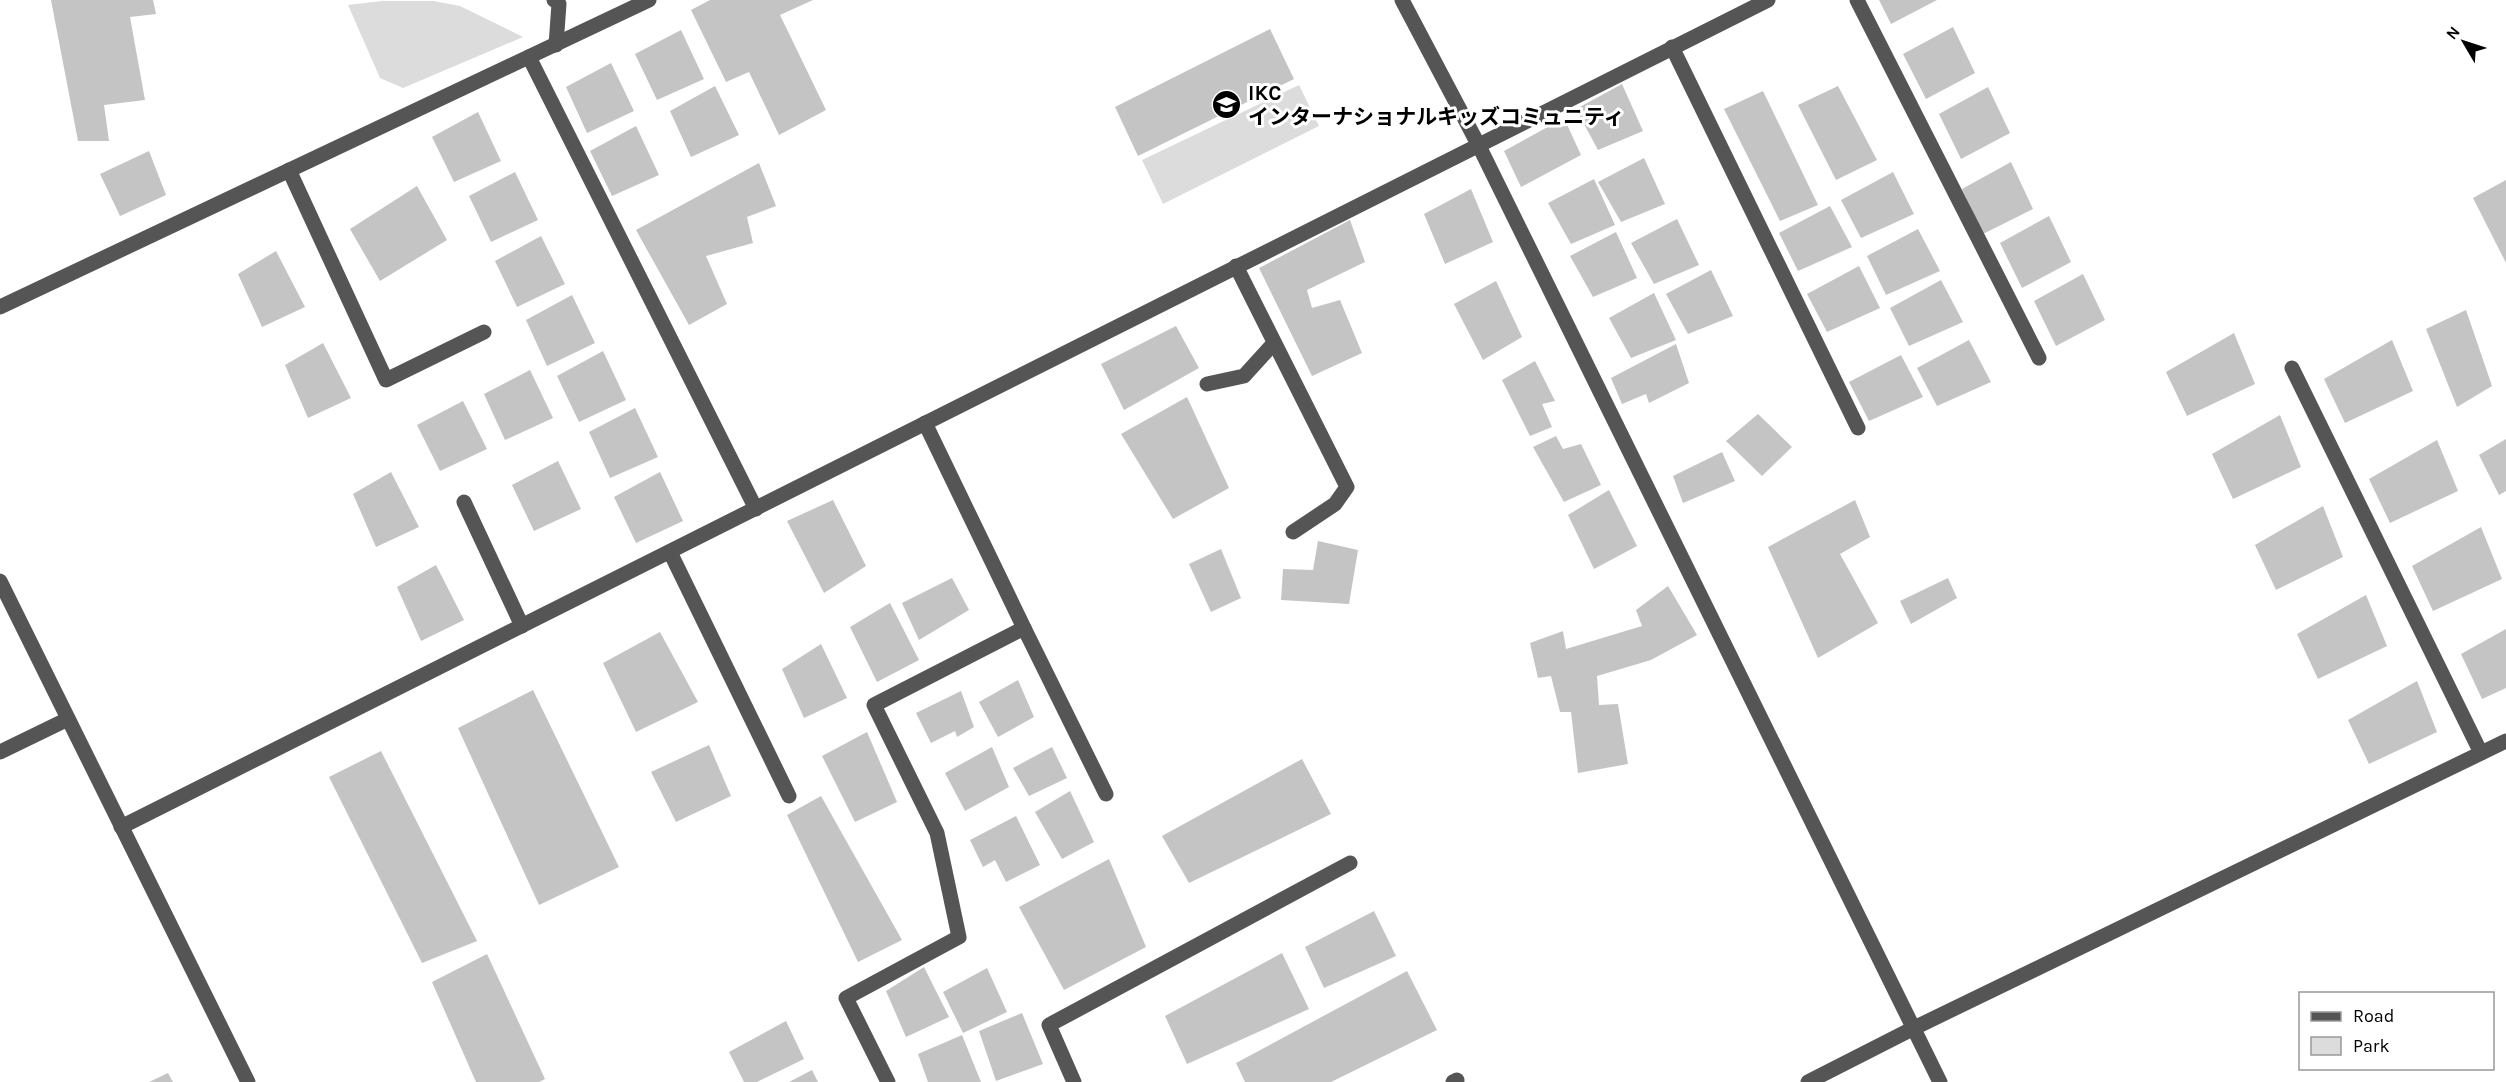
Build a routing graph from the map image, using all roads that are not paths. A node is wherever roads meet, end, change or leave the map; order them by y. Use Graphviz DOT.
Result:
graph roads {
  1 [pos="554,0"];
  2 [pos="649,0"];
  3 [pos="1402,0"];
  4 [pos="1768,0"];
  5 [pos="1857,0"];
  6 [pos="556,45"];
  7 [pos="1672,47"];
  8 [pos="529,57"];
  9 [pos="1479,146"];
  10 [pos="289,171"];
  11 [pos="1236,266"];
  12 [pos="0,307"];
  13 [pos="484,332"];
  14 [pos="1274,343"];
  15 [pos="2039,358"];
  16 [pos="2292,368"];
  17 [pos="1207,384"];
  18 [pos="925,423"];
  19 [pos="1858,428"];
  20 [pos="464,502"];
  21 [pos="756,509"];
  22 [pos="1293,532"];
  23 [pos="670,552"];
  24 [pos="0,581"];
  25 [pos="522,626"];
  26 [pos="1024,628"];
  27 [pos="68,719"];
  28 [pos="2506,741"];
  29 [pos="0,752"];
  30 [pos="2481,753"];
  31 [pos="1106,794"];
  32 [pos="789,796"];
  33 [pos="121,826"];
  34 [pos="1350,863"];
  35 [pos="1912,1029"];
  36 [pos="248,1082"];
  37 [pos="888,1082"];
  38 [pos="1074,1082"];
  39 [pos="1808,1082"];
  40 [pos="1940,1082"];
  1 -- 6 [label="street"];
  2 -- 6 [label="street"];
  3 -- 9 [label="street"];
  4 -- 7 [label="street"];
  5 -- 15 [label="street"];
  6 -- 8 [label="street"];
  7 -- 9 [label="street"];
  7 -- 19 [label="street"];
  8 -- 10 [label="street"];
  8 -- 21 [label="street"];
  9 -- 11 [label="street"];
  9 -- 35 [label="street"];
  10 -- 12 [label="street"];
  10 -- 13 [label="street"];
  11 -- 14 [label="street"];
  11 -- 18 [label="street"];
  14 -- 17 [label="street"];
  14 -- 22 [label="street"];
  16 -- 30 [label="street"];
  18 -- 21 [label="street"];
  18 -- 26 [label="street"];
  20 -- 25 [label="street"];
  21 -- 23 [label="street"];
  23 -- 25 [label="street"];
  23 -- 32 [label="street"];
  24 -- 27 [label="street"];
  25 -- 33 [label="street"];
  26 -- 31 [label="street"];
  26 -- 37 [label="street"];
  27 -- 29 [label="street"];
  27 -- 33 [label="street"];
  28 -- 30 [label="street"];
  30 -- 35 [label="street"];
  33 -- 36 [label="street"];
  34 -- 38 [label="street"];
  35 -- 39 [label="street"];
  35 -- 40 [label="street"];
}
